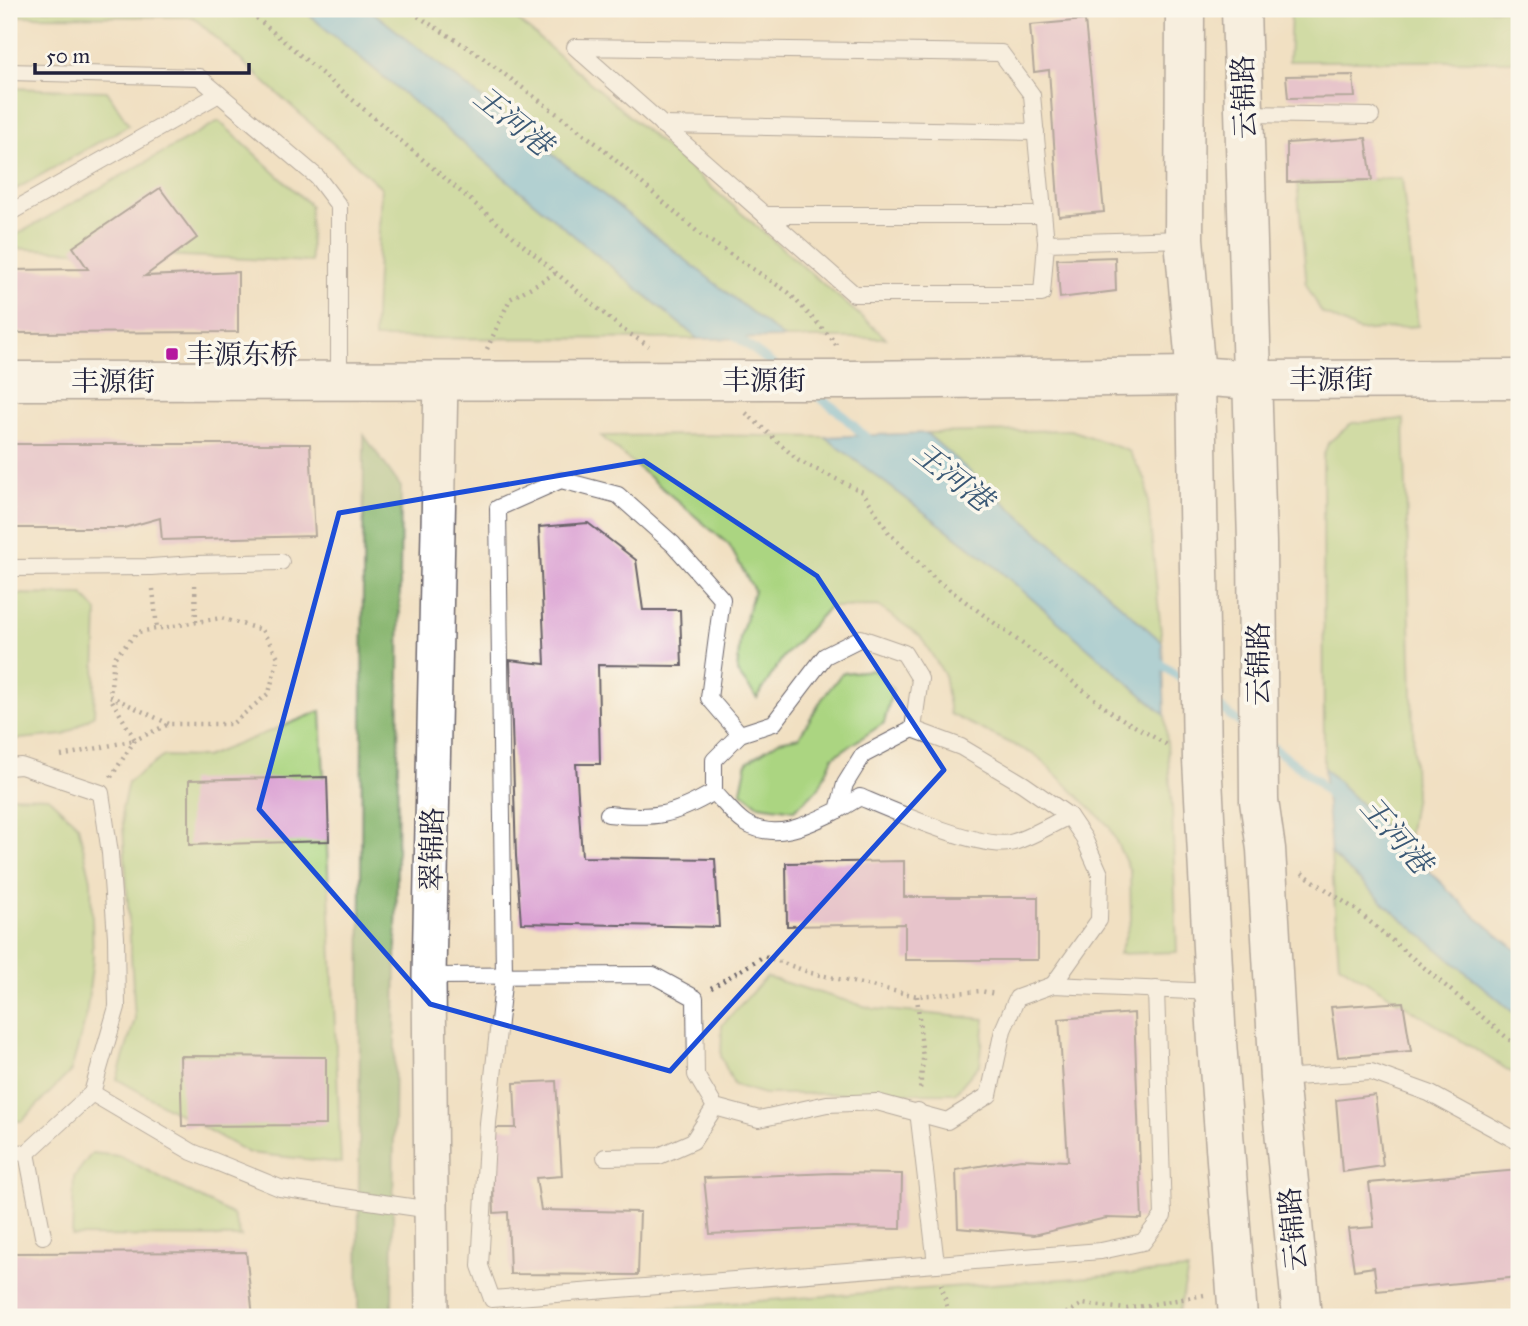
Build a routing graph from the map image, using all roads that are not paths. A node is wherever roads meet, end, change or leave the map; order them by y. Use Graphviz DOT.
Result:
graph roads {
  1 [pos="1185,9"];
  2 [pos="1241,9"];
  3 [pos="9,72"];
  4 [pos="219,94"];
  5 [pos="1244,114"];
  6 [pos="1371,117"];
  7 [pos="662,125"];
  8 [pos="1036,132"];
  9 [pos="9,213"];
  10 [pos="765,215"];
  11 [pos="1043,215"];
  12 [pos="1184,239"];
  13 [pos="1046,243"];
  14 [pos="1196,376"];
  15 [pos="1519,379"];
  16 [pos="457,380"];
  17 [pos="1252,380"];
  18 [pos="9,381"];
  19 [pos="339,386"];
  20 [pos="281,562"];
  21 [pos="9,568"];
  22 [pos="913,729"];
  23 [pos="740,734"];
  24 [pos="15,766"];
  25 [pos="714,792"];
  26 [pos="838,810"];
  27 [pos="608,814"];
  28 [pos="1069,817"];
  29 [pos="429,975"];
  30 [pos="504,975"];
  31 [pos="1053,985"];
  32 [pos="1156,989"];
  33 [pos="1214,992"];
  34 [pos="1279,1078"];
  35 [pos="92,1093"];
  36 [pos="715,1107"];
  37 [pos="918,1111"];
  38 [pos="1519,1142"];
  39 [pos="9,1152"];
  40 [pos="27,1153"];
  41 [pos="605,1157"];
  42 [pos="431,1210"];
  43 [pos="43,1236"];
  44 [pos="936,1264"];
  45 [pos="1237,1303"];
  46 [pos="432,1317"];
  47 [pos="1302,1317"];
  1 -- 12 [label="main road, 云锦路"];
  2 -- 5 [label="main road, 云锦路"];
  3 -- 4 [label="lane"];
  4 -- 9 [label="lane"];
  4 -- 19 [label="lane"];
  5 -- 6 [label="lane"];
  5 -- 17 [label="main road, 云锦路"];
  7 -- 8 [label="lane"];
  7 -- 8 [label="lane"];
  7 -- 10 [label="lane"];
  8 -- 11 [label="lane"];
  10 -- 11 [label="lane"];
  10 -- 13 [label="lane"];
  11 -- 13 [label="lane"];
  12 -- 13 [label="lane"];
  12 -- 14 [label="main road, 云锦路"];
  14 -- 16 [label="main road, 丰源街"];
  14 -- 17 [label="main road, 丰源街"];
  14 -- 33 [label="main road, 云锦路"];
  15 -- 17 [label="main road, 丰源街"];
  16 -- 19 [label="main road, 丰源街"];
  16 -- 29 [label="street, 翠锦路"];
  17 -- 34 [label="main road, 云锦路"];
  18 -- 19 [label="main road, 丰源街"];
  20 -- 21 [label="lane"];
  22 -- 23 [label="lane"];
  22 -- 26 [label="lane"];
  22 -- 28 [label="lane"];
  23 -- 25 [label="lane"];
  23 -- 30 [label="lane"];
  24 -- 35 [label="lane"];
  25 -- 26 [label="lane"];
  25 -- 27 [label="lane"];
  26 -- 28 [label="lane"];
  28 -- 31 [label="lane"];
  29 -- 30 [label="lane"];
  29 -- 42 [label="street, 翠锦路"];
  30 -- 36 [label="lane"];
  30 -- 44 [label="lane"];
  31 -- 32 [label="lane"];
  31 -- 37 [label="lane"];
  32 -- 33 [label="lane"];
  32 -- 44 [label="lane"];
  33 -- 45 [label="main road, 云锦路"];
  34 -- 38 [label="lane"];
  34 -- 47 [label="main road, 云锦路"];
  35 -- 40 [label="lane"];
  35 -- 42 [label="lane"];
  36 -- 37 [label="lane"];
  36 -- 41 [label="lane"];
  37 -- 44 [label="lane"];
  39 -- 40 [label="lane"];
  40 -- 43 [label="lane"];
  42 -- 46 [label="street, 翠锦路"];
}
